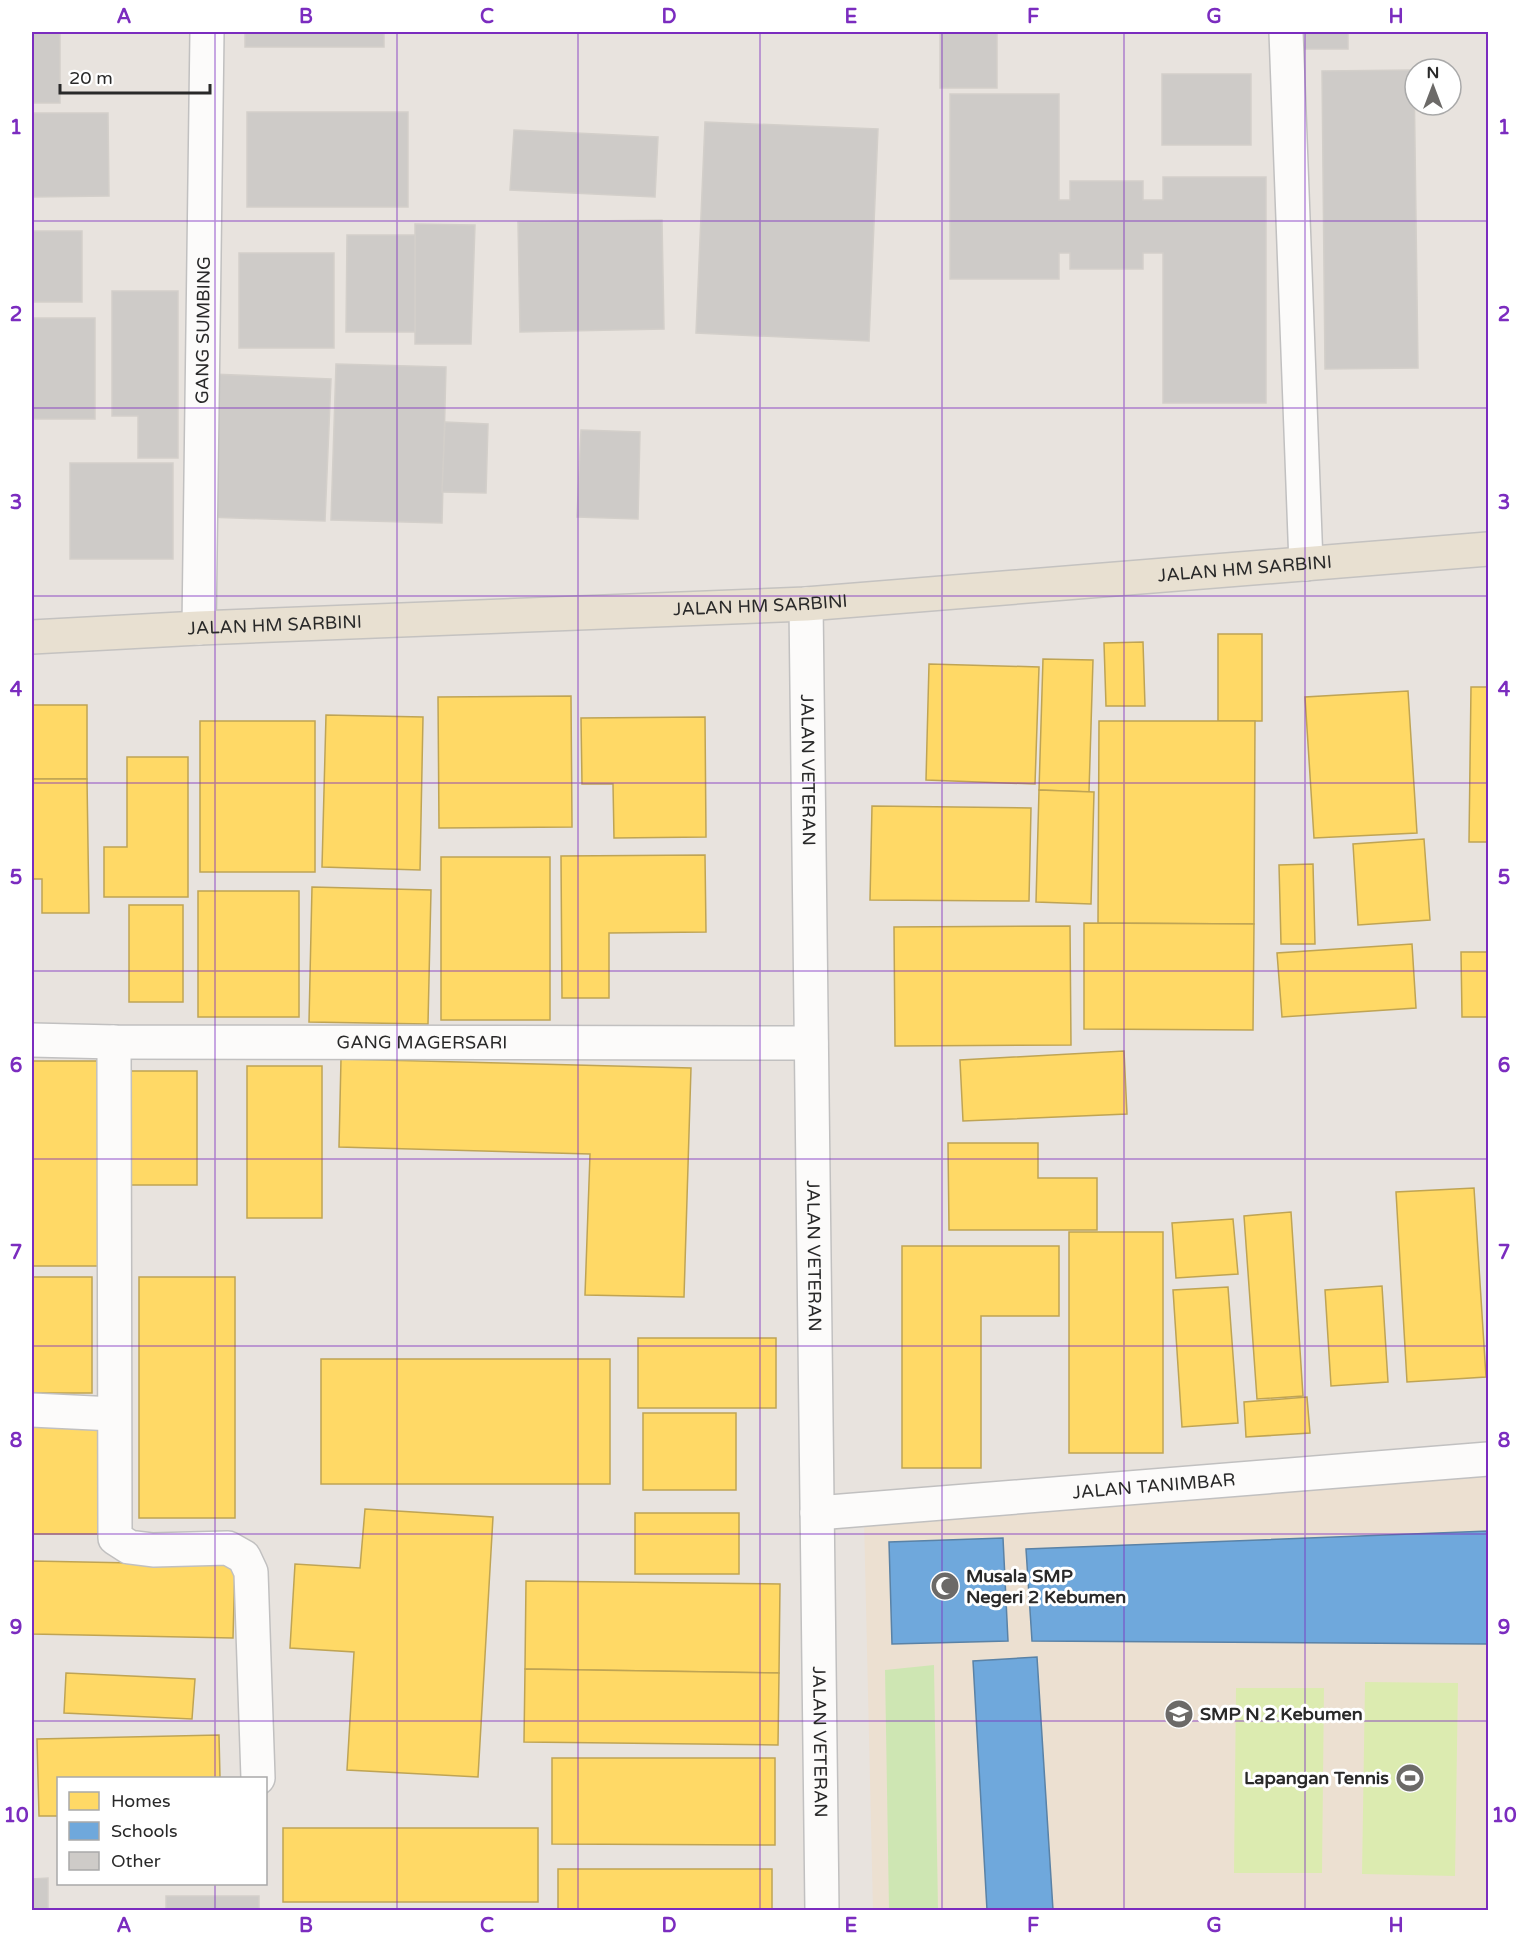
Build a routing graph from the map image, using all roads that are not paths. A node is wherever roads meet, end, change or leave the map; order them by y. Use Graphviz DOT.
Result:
graph roads {
  1 [pos="207,32"];
  2 [pos="1286,32"];
  3 [pos="1488,549"];
  4 [pos="1306,564"];
  5 [pos="806,604"];
  6 [pos="199,628"];
  7 [pos="32,637"];
  8 [pos="32,1040"];
  9 [pos="114,1042"];
  10 [pos="811,1043"];
  11 [pos="32,1410"];
  12 [pos="114,1414"];
  13 [pos="1488,1459"];
  14 [pos="817,1513"];
  15 [pos="258,1777"];
  16 [pos="822,1911"];
  1 -- 6 [label="street, GANG SUMBING"];
  2 -- 4 [label="street"];
  3 -- 4 [label="main road, JALAN HM SARBINI"];
  4 -- 5 [label="main road, JALAN HM SARBINI"];
  5 -- 6 [label="main road, JALAN HM SARBINI"];
  5 -- 10 [label="street, JALAN VETERAN"];
  6 -- 7 [label="main road, JALAN HM SARBINI"];
  8 -- 9 [label="street, GANG MAGERSARI"];
  9 -- 10 [label="street, GANG MAGERSARI"];
  9 -- 12 [label="street"];
  10 -- 14 [label="street, JALAN VETERAN"];
  11 -- 12 [label="street"];
  12 -- 15 [label="street"];
  13 -- 14 [label="street, JALAN TANIMBAR"];
  14 -- 16 [label="street, JALAN VETERAN"];
}
